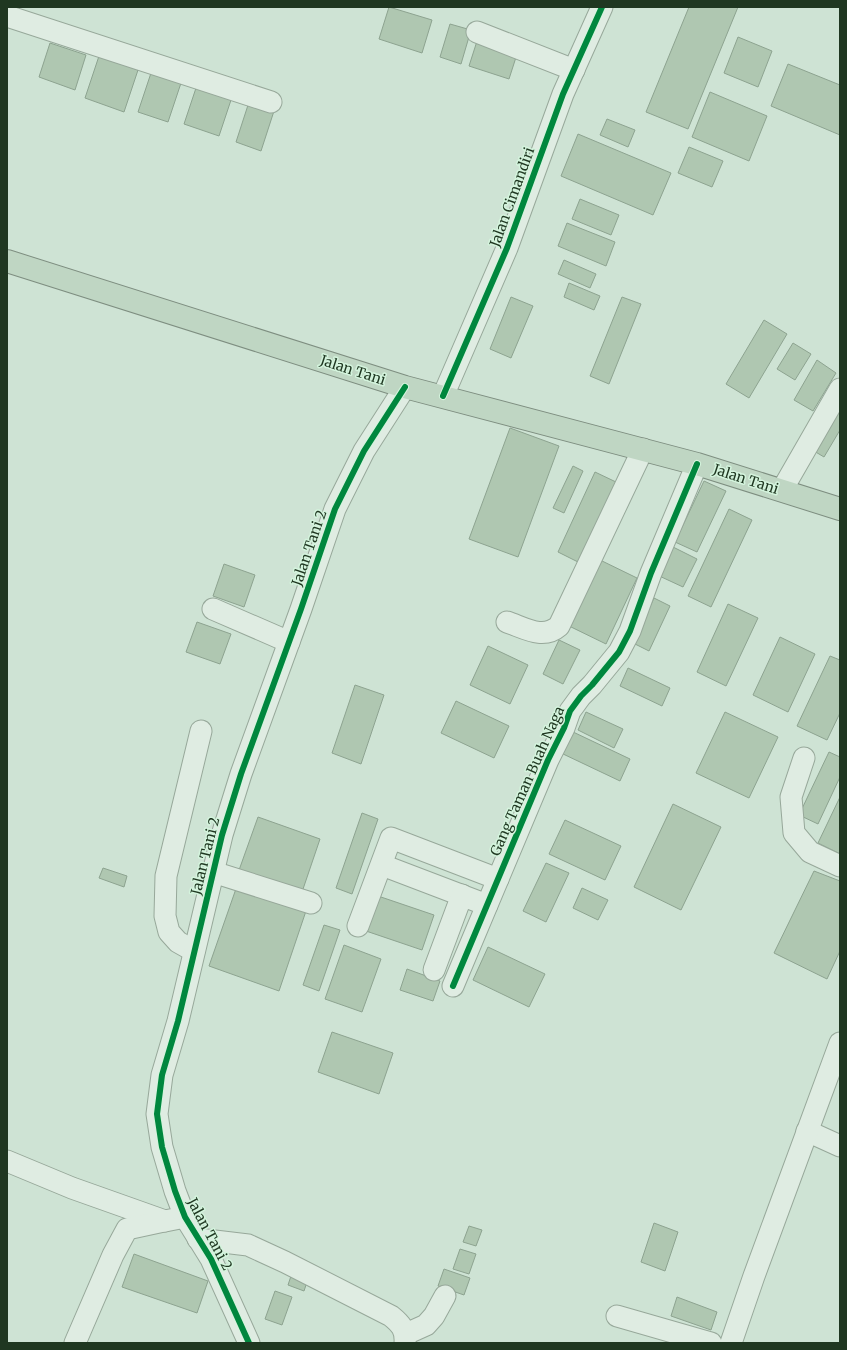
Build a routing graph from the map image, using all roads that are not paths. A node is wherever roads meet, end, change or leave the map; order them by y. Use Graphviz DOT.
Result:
graph roads {
  1 [pos="602,7"];
  2 [pos="7,16"];
  3 [pos="476,32"];
  4 [pos="574,70"];
  5 [pos="271,102"];
  6 [pos="7,261"];
  7 [pos="405,387"];
  8 [pos="840,389"];
  9 [pos="443,396"];
  10 [pos="643,449"];
  11 [pos="697,464"];
  12 [pos="782,490"];
  13 [pos="840,508"];
  14 [pos="213,609"];
  15 [pos="507,622"];
  16 [pos="289,642"];
  17 [pos="201,731"];
  18 [pos="804,758"];
  19 [pos="382,865"];
  20 [pos="840,866"];
  21 [pos="213,872"];
  22 [pos="498,879"];
  23 [pos="462,895"];
  24 [pos="311,903"];
  25 [pos="487,905"];
  26 [pos="358,926"];
  27 [pos="194,951"];
  28 [pos="434,970"];
  29 [pos="453,986"];
  30 [pos="840,1043"];
  31 [pos="807,1131"];
  32 [pos="840,1146"];
  33 [pos="7,1161"];
  34 [pos="175,1219"];
  35 [pos="198,1239"];
  36 [pos="445,1296"];
  37 [pos="617,1316"];
  38 [pos="405,1338"];
  39 [pos="75,1343"];
  40 [pos="249,1343"];
  41 [pos="711,1343"];
  42 [pos="731,1343"];
  1 -- 4 [label="street, Jalan Cimandiri"];
  2 -- 5 [label="street"];
  3 -- 4 [label="street"];
  4 -- 9 [label="street, Jalan Cimandiri"];
  6 -- 7 [label="highway, Jalan Tani"];
  7 -- 9 [label="highway, Jalan Tani"];
  7 -- 16 [label="street, Jalan Tani 2"];
  8 -- 12 [label="street"];
  9 -- 10 [label="highway, Jalan Tani"];
  10 -- 11 [label="highway, Jalan Tani"];
  10 -- 15 [label="street"];
  11 -- 12 [label="highway, Jalan Tani"];
  11 -- 22 [label="street, Gang Taman Buah Naga"];
  12 -- 13 [label="highway, Jalan Tani"];
  14 -- 16 [label="street"];
  16 -- 21 [label="street, Jalan Tani 2"];
  17 -- 27 [label="street"];
  18 -- 20 [label="street"];
  19 -- 22 [label="street"];
  19 -- 23 [label="street"];
  19 -- 26 [label="street"];
  21 -- 24 [label="street"];
  21 -- 27 [label="street, Jalan Tani 2"];
  22 -- 25 [label="street, Gang Taman Buah Naga"];
  23 -- 25 [label="street"];
  23 -- 28 [label="street"];
  25 -- 29 [label="street, Gang Taman Buah Naga"];
  27 -- 34 [label="street, Jalan Tani 2"];
  30 -- 31 [label="street"];
  31 -- 32 [label="street"];
  31 -- 42 [label="street"];
  33 -- 34 [label="street"];
  34 -- 35 [label="street, Jalan Tani 2"];
  34 -- 39 [label="street"];
  35 -- 38 [label="street"];
  35 -- 40 [label="street, Jalan Tani 2"];
  36 -- 38 [label="street"];
  37 -- 41 [label="street"];
}
